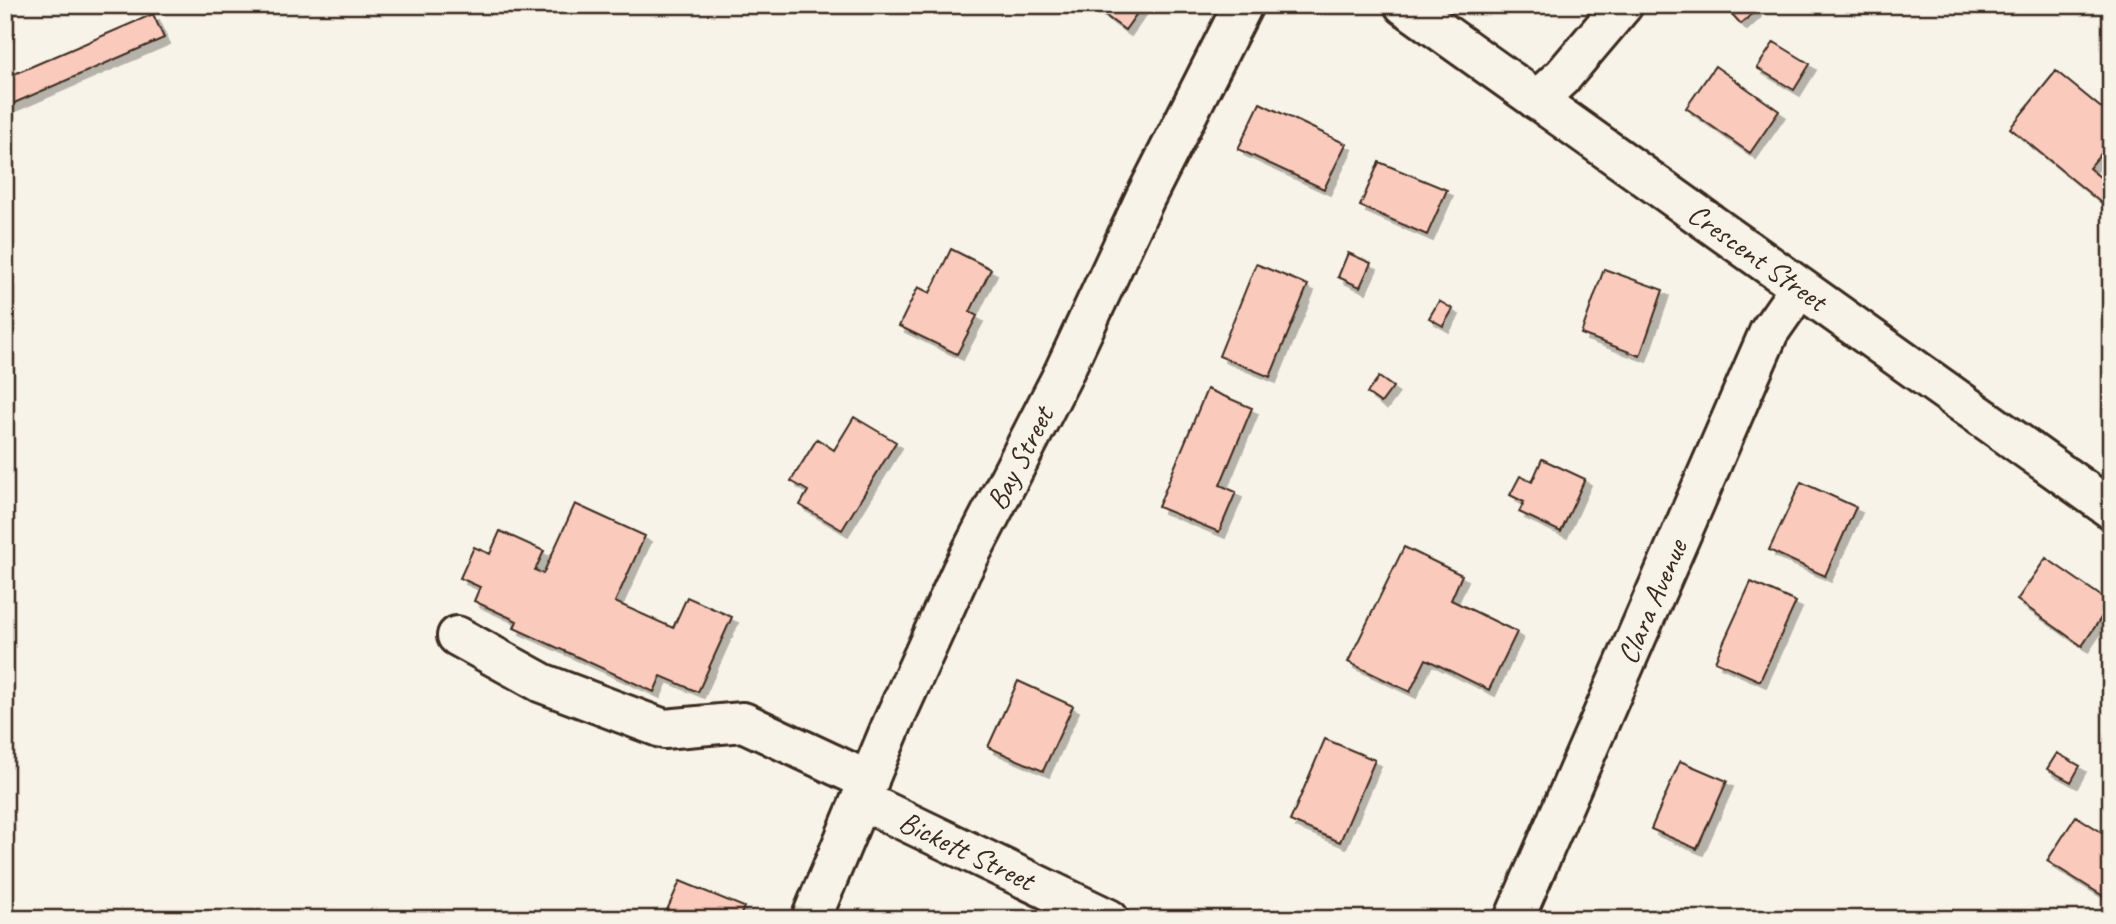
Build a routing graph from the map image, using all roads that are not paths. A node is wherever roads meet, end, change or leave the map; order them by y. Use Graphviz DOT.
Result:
graph roads {
  1 [pos="1243,5"];
  2 [pos="1404,5"];
  3 [pos="1623,5"];
  4 [pos="1537,100"];
  5 [pos="1800,289"];
  6 [pos="2111,509"];
  7 [pos="457,636"];
  8 [pos="865,791"];
  9 [pos="811,919"];
  10 [pos="1109,919"];
  11 [pos="1514,919"];
  1 -- 8 [label="street, Bay Street"];
  2 -- 4 [label="street, Crescent Street"];
  3 -- 4 [label="street"];
  4 -- 5 [label="street, Crescent Street"];
  5 -- 6 [label="street, Crescent Street"];
  5 -- 11 [label="street, Clara Avenue"];
  7 -- 8 [label="street, Bickett Street"];
  8 -- 9 [label="street, Bay Street"];
  8 -- 10 [label="street, Bickett Street"];
}
